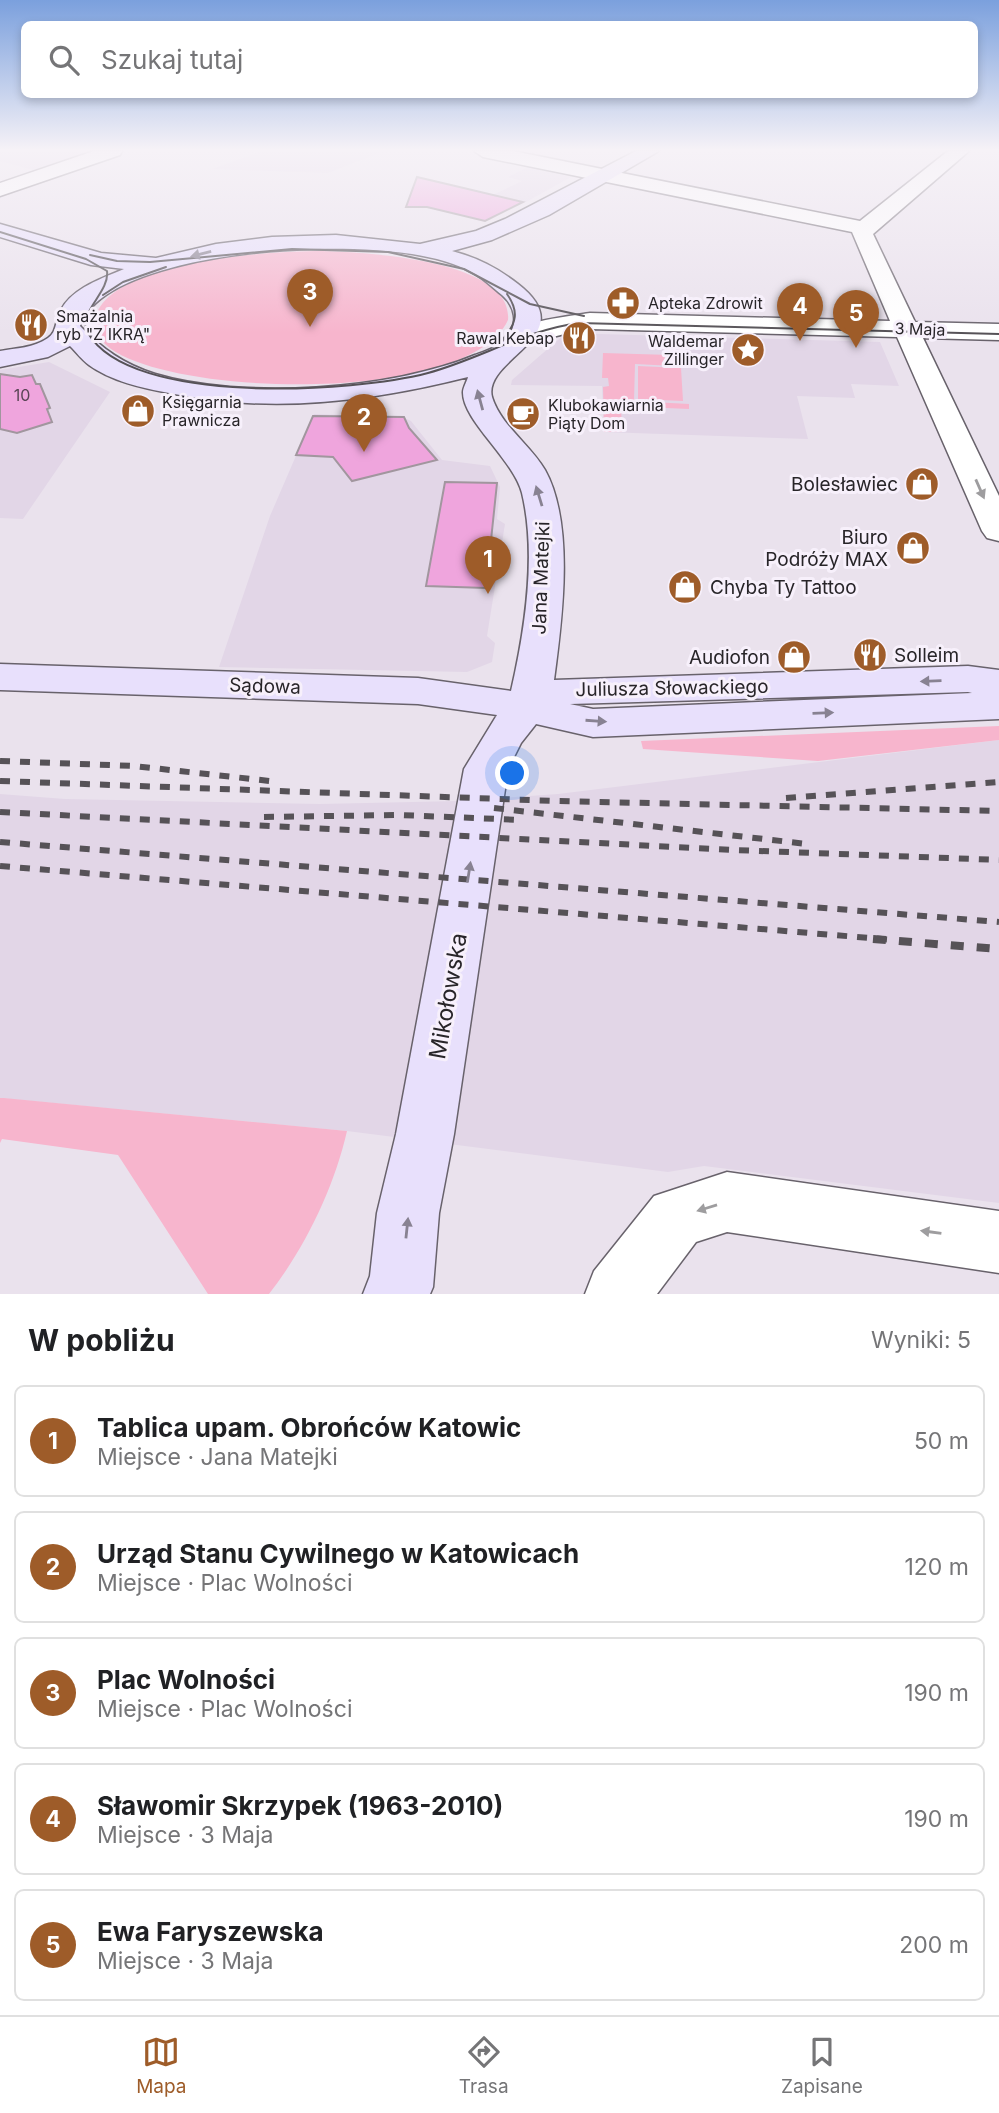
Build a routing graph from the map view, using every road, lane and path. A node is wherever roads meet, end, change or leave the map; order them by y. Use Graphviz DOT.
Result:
graph roads {
  1 [pos="536,211"];
  2 [pos="781,211"];
  3 [pos="885,211"];
  4 [pos="864,228"];
  5 [pos="0,230"];
  6 [pos="491,235"];
  7 [pos="392,246"];
  8 [pos="99,260"];
  9 [pos="166,263"];
  10 [pos="480,266"];
  11 [pos="113,283"];
  12 [pos="522,302"];
  13 [pos="590,321"];
  14 [pos="907,329"];
  15 [pos="68,330"];
  16 [pos="999,332"];
  17 [pos="514,343"];
  18 [pos="0,359"];
  19 [pos="999,531"];
  20 [pos="0,677"];
  21 [pos="999,683"];
  22 [pos="999,705"];
  23 [pos="528,709"];
  24 [pos="999,1242"];
  25 [pos="395,1294"];
  26 [pos="617,1294"];
  1 -- 6 [label="street"];
  2 -- 4 [label="street"];
  3 -- 4 [label="street"];
  4 -- 14 [label="street"];
  5 -- 8 [label="street"];
  6 -- 7 [label="street"];
  6 -- 10 [label="street"];
  7 -- 9 [label="street, one-way"];
  7 -- 10 [label="street"];
  8 -- 9 [label="street"];
  8 -- 11 [label="street"];
  9 -- 11 [label="street"];
  10 -- 12 [label="street"];
  11 -- 15 [label="street"];
  12 -- 13 [label="street, 3 Maja"];
  12 -- 17 [label="street"];
  13 -- 14 [label="street, 3 Maja"];
  13 -- 17 [label="street, 3 Maja"];
  14 -- 16 [label="street, 3 Maja"];
  14 -- 19 [label="street, one-way"];
  15 -- 17 [label="street"];
  15 -- 18 [label="street"];
  23 -- 17 [label="street, Jana Matejki, one-way"];
  20 -- 23 [label="street, Sądowa"];
  21 -- 23 [label="street, Juliusza Słowackiego, one-way"];
  23 -- 22 [label="street, Juliusza Słowackiego, one-way"];
  25 -- 23 [label="street, Mikołowska, one-way"];
  24 -- 26 [label="street, one-way"];
}
